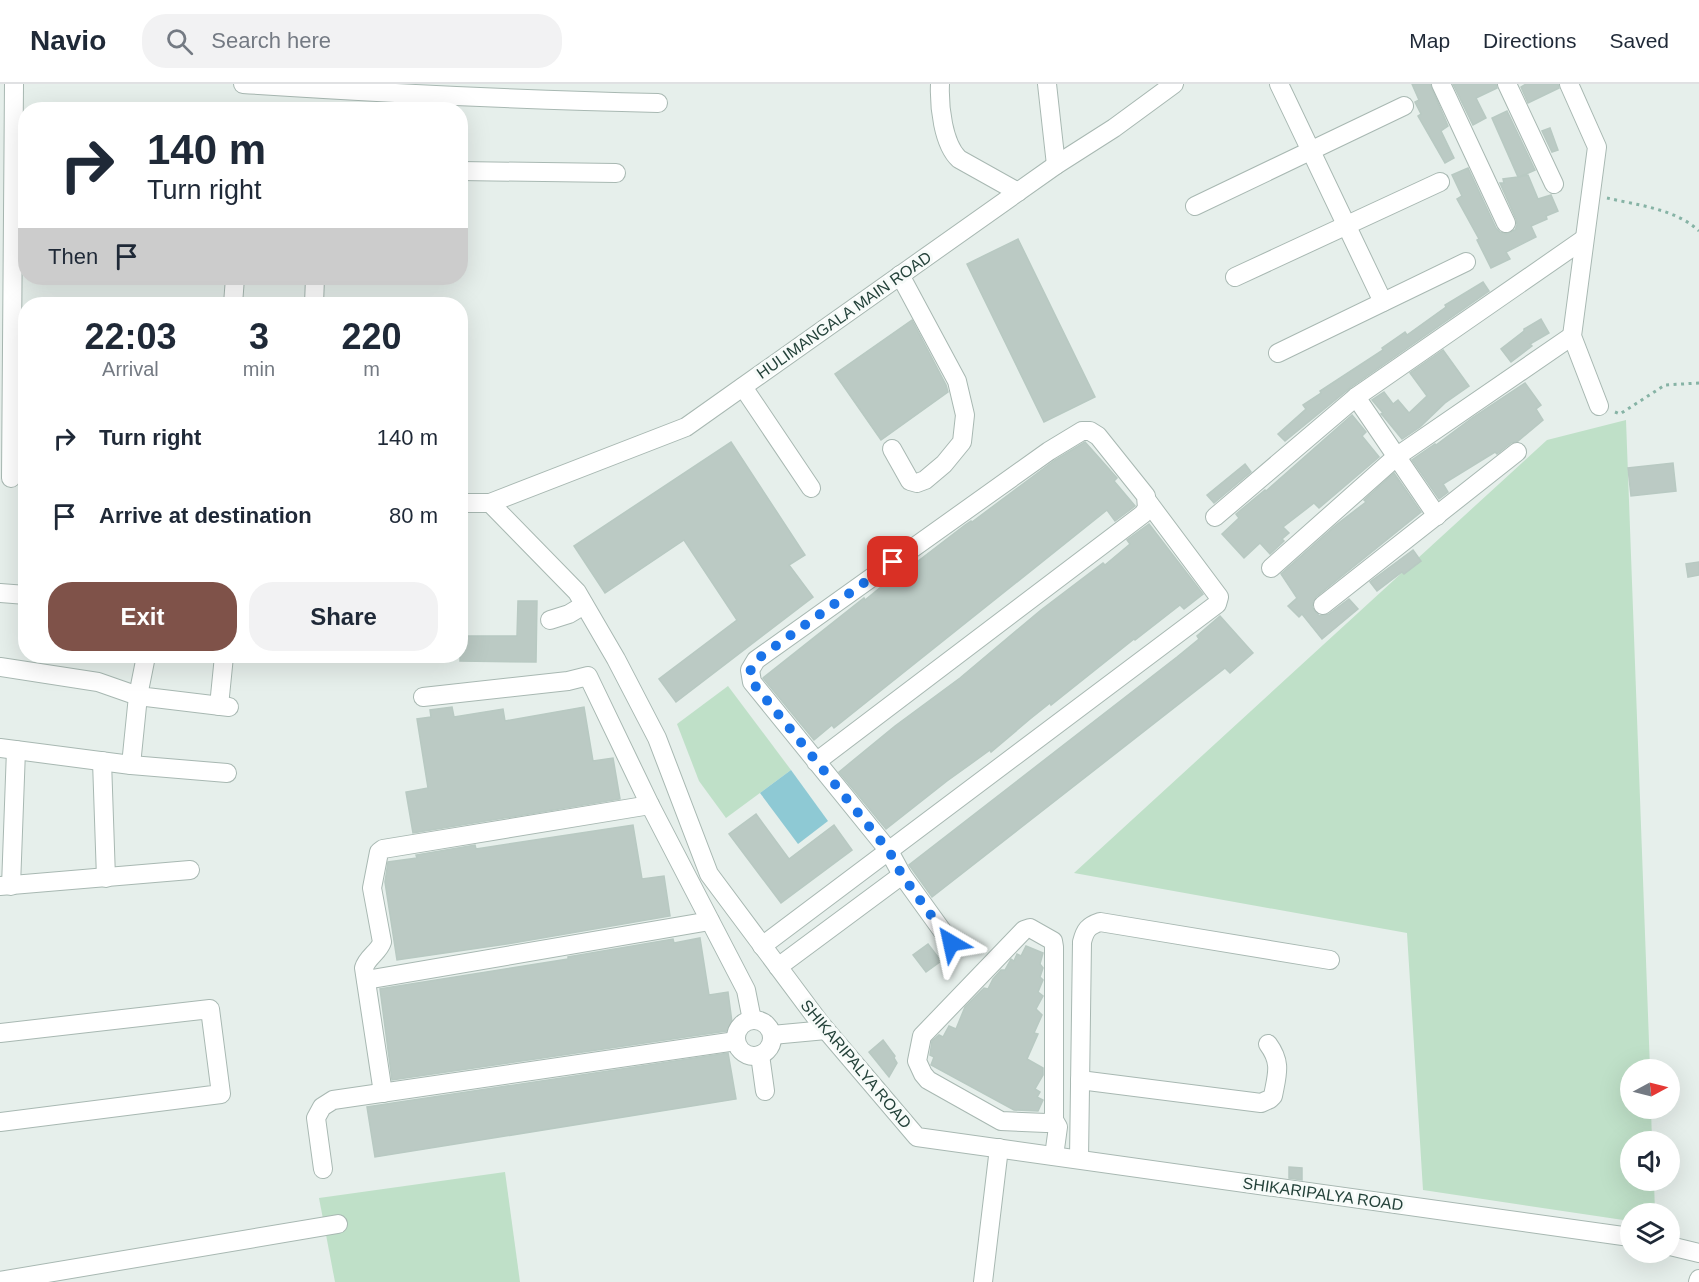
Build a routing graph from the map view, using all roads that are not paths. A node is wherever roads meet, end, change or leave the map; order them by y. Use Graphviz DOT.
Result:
graph roads {
  1 [pos="14,84"];
  2 [pos="243,84"];
  3 [pos="940,84"];
  4 [pos="1047,84"];
  5 [pos="1174,84"];
  6 [pos="1279,84"];
  7 [pos="1441,84"];
  8 [pos="1507,84"];
  9 [pos="1569,84"];
  10 [pos="390,96"];
  11 [pos="658,103"];
  12 [pos="1404,106"];
  13 [pos="13,143"];
  14 [pos="1311,150"];
  15 [pos="1056,165"];
  16 [pos="468,171"];
  17 [pos="616,173"];
  18 [pos="1440,182"];
  19 [pos="1554,184"];
  20 [pos="1018,192"];
  21 [pos="1195,206"];
  22 [pos="1506,224"];
  23 [pos="1347,225"];
  24 [pos="1584,239"];
  25 [pos="1466,262"];
  26 [pos="900,275"];
  27 [pos="1235,277"];
  28 [pos="1383,302"];
  29 [pos="1572,336"];
  30 [pos="1278,352"];
  31 [pos="742,387"];
  32 [pos="1356,397"];
  33 [pos="1599,406"];
  34 [pos="891,450"];
  35 [pos="1517,452"];
  36 [pos="1396,457"];
  37 [pos="12,478"];
  38 [pos="811,488"];
  39 [pos="1148,502"];
  40 [pos="468,503"];
  41 [pos="490,503"];
  42 [pos="1437,516"];
  43 [pos="1215,517"];
  44 [pos="1271,568"];
  45 [pos="0,593"];
  46 [pos="18,594"];
  47 [pos="584,604"];
  48 [pos="1323,605"];
  49 [pos="550,620"];
  50 [pos="616,658"];
  51 [pos="145,663"];
  52 [pos="224,663"];
  53 [pos="0,667"];
  54 [pos="588,676"];
  55 [pos="138,696"];
  56 [pos="423,697"];
  57 [pos="8,749"];
  58 [pos="102,761"];
  59 [pos="816,762"];
  60 [pos="131,765"];
  61 [pos="227,773"];
  62 [pos="650,805"];
  63 [pos="889,851"];
  64 [pos="190,870"];
  65 [pos="902,875"];
  66 [pos="106,878"];
  67 [pos="5,886"];
  68 [pos="710,921"];
  69 [pos="951,943"];
  70 [pos="762,946"];
  71 [pos="1330,960"];
  72 [pos="778,967"];
  73 [pos="366,980"];
  74 [pos="752,1020"];
  75 [pos="826,1030"];
  76 [pos="0,1033"];
  77 [pos="772,1035"];
  78 [pos="736,1041"];
  79 [pos="1268,1044"];
  80 [pos="760,1055"];
  81 [pos="1080,1080"];
  82 [pos="765,1091"];
  83 [pos="383,1093"];
  84 [pos="1050,1121"];
  85 [pos="0,1122"];
  86 [pos="999,1148"];
  87 [pos="1047,1155"];
  88 [pos="1079,1160"];
  89 [pos="323,1169"];
  90 [pos="338,1224"];
  91 [pos="1620,1236"];
  92 [pos="1680,1249"];
  93 [pos="1699,1254"];
  94 [pos="0,1281"];
  95 [pos="983,1282"];
  1 -- 13 [label="street"];
  2 -- 10 [label="street"];
  3 -- 20 [label="street"];
  4 -- 15 [label="street"];
  5 -- 15 [label="street, HULIMANGALA MAIN ROAD"];
  6 -- 14 [label="street"];
  7 -- 22 [label="street"];
  8 -- 19 [label="street"];
  9 -- 24 [label="street"];
  10 -- 11 [label="street"];
  12 -- 14 [label="street"];
  13 -- 37 [label="street"];
  14 -- 21 [label="street"];
  14 -- 23 [label="street"];
  15 -- 20 [label="street, HULIMANGALA MAIN ROAD"];
  16 -- 17 [label="street"];
  18 -- 23 [label="street"];
  20 -- 26 [label="street, HULIMANGALA MAIN ROAD"];
  23 -- 27 [label="street"];
  23 -- 28 [label="street"];
  24 -- 29 [label="street"];
  24 -- 32 [label="street"];
  25 -- 28 [label="street"];
  26 -- 31 [label="street, HULIMANGALA MAIN ROAD"];
  26 -- 34 [label="street"];
  28 -- 30 [label="street"];
  29 -- 33 [label="street"];
  29 -- 36 [label="street"];
  31 -- 38 [label="street"];
  31 -- 41 [label="street, HULIMANGALA MAIN ROAD"];
  32 -- 36 [label="street"];
  32 -- 43 [label="street"];
  35 -- 42 [label="street"];
  36 -- 42 [label="street"];
  36 -- 44 [label="street"];
  39 -- 59 [label="street"];
  39 -- 59 [label="street"];
  39 -- 63 [label="street"];
  40 -- 41 [label="street"];
  41 -- 47 [label="street, SHIKARIPALYA ROAD"];
  42 -- 48 [label="street"];
  45 -- 46 [label="street"];
  47 -- 49 [label="street"];
  47 -- 50 [label="street, SHIKARIPALYA ROAD"];
  50 -- 54 [label="street"];
  50 -- 70 [label="street, SHIKARIPALYA ROAD"];
  51 -- 55 [label="street"];
  52 -- 55 [label="street"];
  53 -- 55 [label="street"];
  54 -- 56 [label="street"];
  54 -- 62 [label="street"];
  55 -- 60 [label="street"];
  57 -- 58 [label="street"];
  57 -- 67 [label="street"];
  58 -- 60 [label="street"];
  58 -- 66 [label="street"];
  59 -- 63 [label="street"];
  60 -- 61 [label="street"];
  62 -- 68 [label="street"];
  62 -- 73 [label="street"];
  63 -- 65 [label="street"];
  63 -- 70 [label="street"];
  64 -- 66 [label="street"];
  65 -- 69 [label="street"];
  65 -- 72 [label="street"];
  66 -- 67 [label="street"];
  68 -- 73 [label="street"];
  68 -- 74 [label="street"];
  70 -- 72 [label="street, SHIKARIPALYA ROAD"];
  71 -- 81 [label="street"];
  72 -- 75 [label="street, SHIKARIPALYA ROAD"];
  73 -- 83 [label="street"];
  74 -- 77 [label="street"];
  74 -- 78 [label="street"];
  75 -- 77 [label="street"];
  75 -- 86 [label="street, SHIKARIPALYA ROAD"];
  76 -- 85 [label="street"];
  77 -- 80 [label="street"];
  78 -- 80 [label="street"];
  78 -- 83 [label="street"];
  79 -- 81 [label="street"];
  80 -- 82 [label="street"];
  81 -- 88 [label="street"];
  83 -- 89 [label="street"];
  84 -- 84 [label="street"];
  84 -- 87 [label="street"];
  86 -- 87 [label="street, SHIKARIPALYA ROAD"];
  86 -- 95 [label="street"];
  87 -- 88 [label="street, SHIKARIPALYA ROAD"];
  88 -- 91 [label="street, SHIKARIPALYA ROAD"];
  90 -- 94 [label="street"];
  92 -- 93 [label="street"];
}
